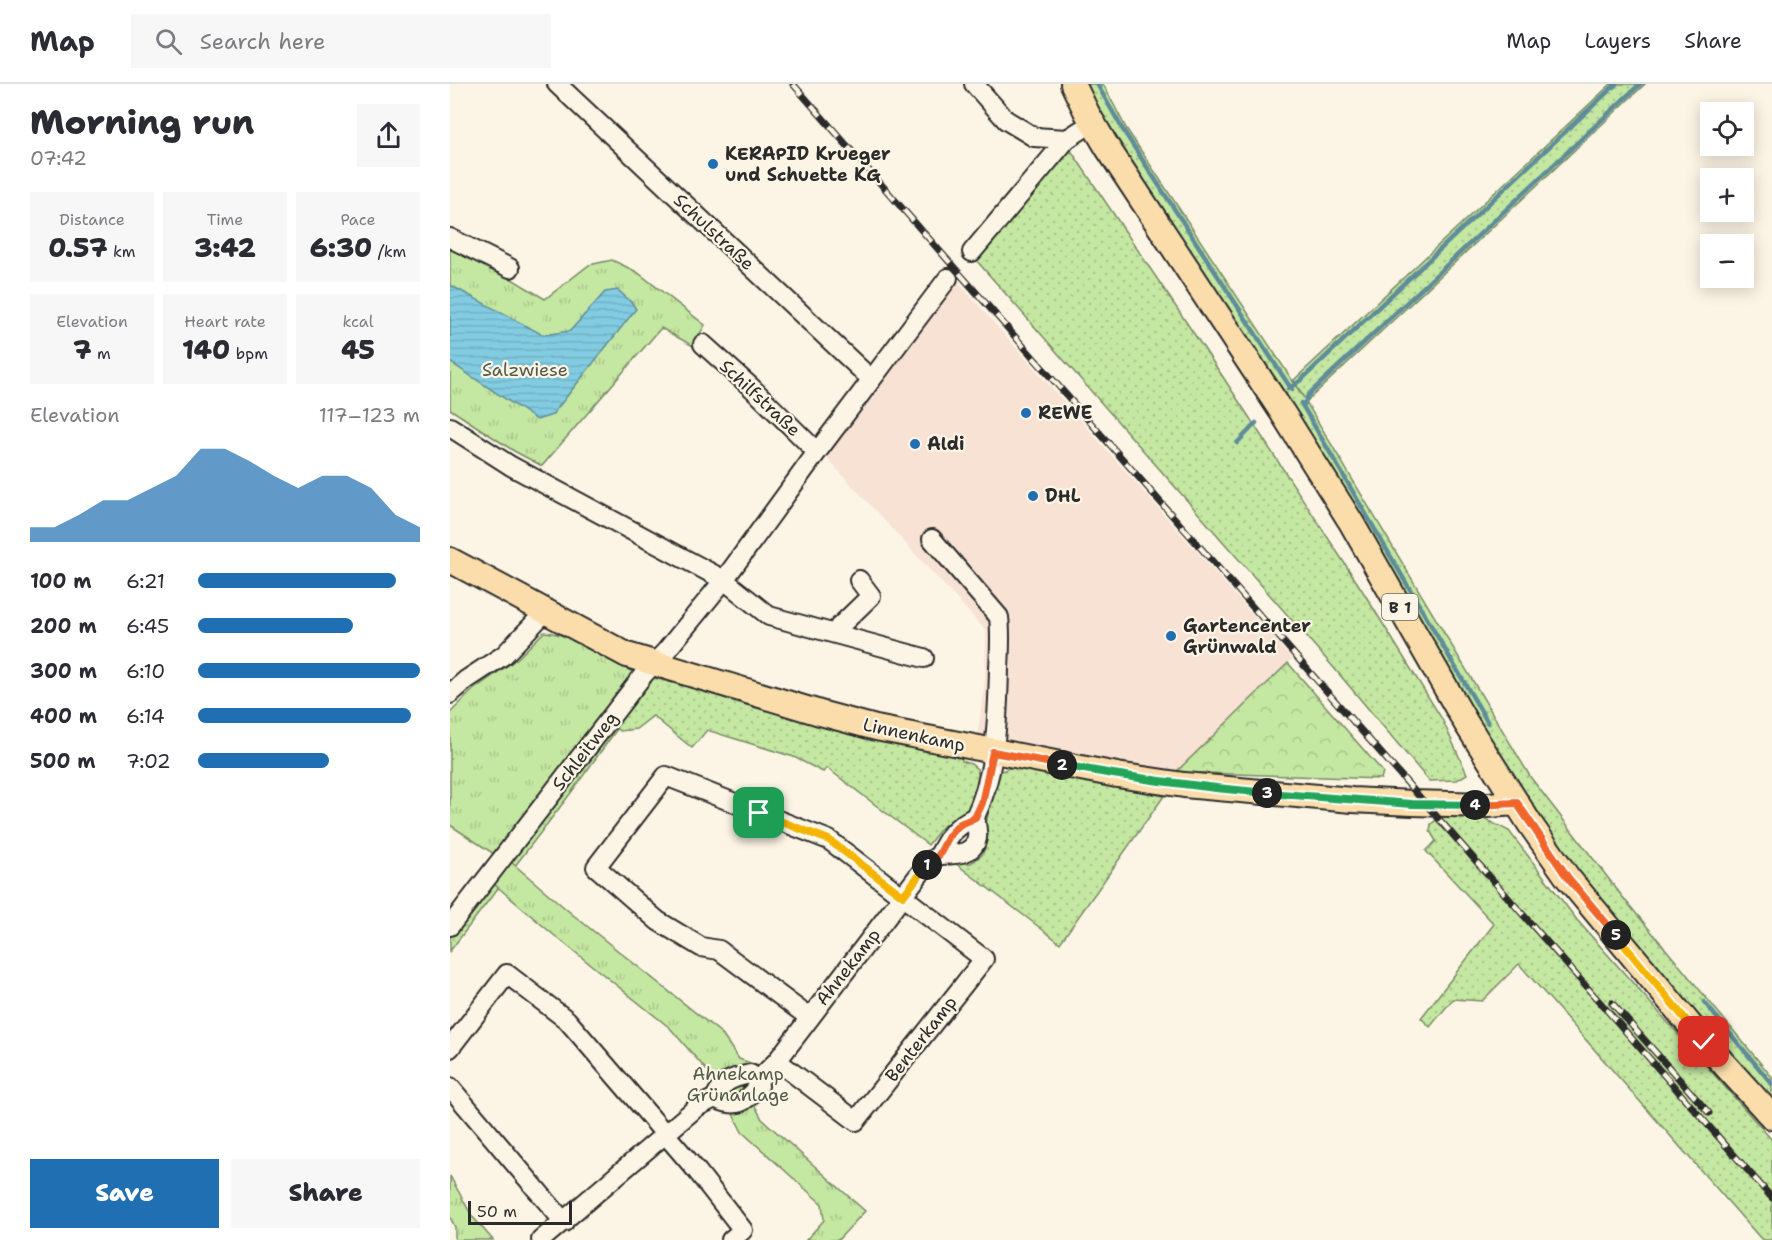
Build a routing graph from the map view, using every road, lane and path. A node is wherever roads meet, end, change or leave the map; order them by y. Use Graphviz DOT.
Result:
graph roads {
  1 [pos="557,84"];
  2 [pos="974,84"];
  3 [pos="1073,84"];
  4 [pos="450,238"];
  5 [pos="972,252"];
  6 [pos="510,268"];
  7 [pos="948,278"];
  8 [pos="703,344"];
  9 [pos="872,379"];
  10 [pos="450,427"];
  11 [pos="817,452"];
  12 [pos="932,540"];
  13 [pos="450,560"];
  14 [pos="724,580"];
  15 [pos="859,580"];
  16 [pos="546,611"];
  17 [pos="836,634"];
  18 [pos="924,658"];
  19 [pos="654,664"];
  20 [pos="450,694"];
  21 [pos="993,752"];
  22 [pos="1517,803"];
  23 [pos="975,818"];
  24 [pos="939,855"];
  25 [pos="903,896"];
  26 [pos="450,926"];
  27 [pos="810,1018"];
  28 [pos="450,1048"];
  29 [pos="777,1061"];
  30 [pos="758,1080"];
  31 [pos="450,1087"];
  32 [pos="715,1098"];
  33 [pos="1772,1117"];
  34 [pos="666,1135"];
  35 [pos="564,1222"];
  36 [pos="542,1240"];
  37 [pos="731,1240"];
  1 -- 9 [label="street, Schulstraße"];
  2 -- 5 [label="street"];
  3 -- 22 [label="main road, B 1"];
  4 -- 6 [label="street"];
  7 -- 9 [label="street, Schleitweg"];
  8 -- 11 [label="street, Schilfstraße"];
  9 -- 11 [label="street, Schleitweg"];
  10 -- 14 [label="street"];
  11 -- 14 [label="street, Schleitweg"];
  12 -- 21 [label="street"];
  13 -- 16 [label="main road, Linnenkamp"];
  14 -- 17 [label="street"];
  14 -- 19 [label="street, Schleitweg"];
  15 -- 17 [label="street"];
  16 -- 19 [label="main road, Linnenkamp"];
  16 -- 20 [label="street"];
  17 -- 18 [label="street"];
  19 -- 21 [label="main road, Linnenkamp"];
  19 -- 26 [label="street, Schleitweg"];
  21 -- 22 [label="main road, Linnenkamp"];
  21 -- 23 [label="street"];
  22 -- 33 [label="main road, B 1"];
  23 -- 24 [label="street, Ahnekamp"];
  23 -- 24 [label="street"];
  24 -- 25 [label="street, Ahnekamp"];
  25 -- 27 [label="street, Ahnekamp"];
  25 -- 27 [label="street"];
  25 -- 29 [label="street, Benterkamp"];
  27 -- 29 [label="street, Ahnekamp"];
  28 -- 34 [label="street"];
  29 -- 30 [label="street, Ahnekamp"];
  30 -- 32 [label="street"];
  30 -- 32 [label="street, Ahnekamp"];
  31 -- 35 [label="street"];
  32 -- 34 [label="street"];
  34 -- 35 [label="street"];
  34 -- 37 [label="street"];
  35 -- 36 [label="street"];
}
